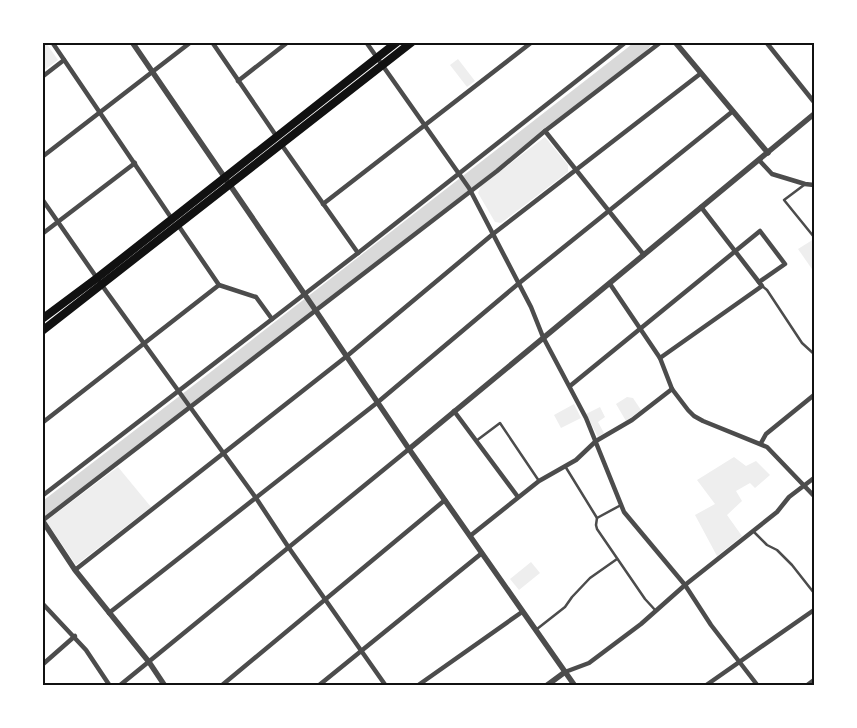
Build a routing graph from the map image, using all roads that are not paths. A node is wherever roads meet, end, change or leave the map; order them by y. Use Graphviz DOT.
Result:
graph roads {
  1 [pos="52,42"];
  2 [pos="132,42"];
  3 [pos="191,42"];
  4 [pos="212,42"];
  5 [pos="288,42"];
  6 [pos="366,42"];
  7 [pos="397,42"];
  8 [pos="412,42"];
  9 [pos="532,42"];
  10 [pos="626,42"];
  11 [pos="661,42"];
  12 [pos="675,42"];
  13 [pos="766,42"];
  14 [pos="377,58"];
  15 [pos="64,60"];
  16 [pos="382,66"];
  17 [pos="153,73"];
  18 [pos="700,74"];
  19 [pos="42,77"];
  20 [pos="238,81"];
  21 [pos="814,102"];
  22 [pos="733,111"];
  23 [pos="100,113"];
  24 [pos="814,114"];
  25 [pos="424,126"];
  26 [pos="545,131"];
  27 [pos="277,137"];
  28 [pos="281,144"];
  29 [pos="768,153"];
  30 [pos="42,157"];
  31 [pos="759,160"];
  32 [pos="134,163"];
  33 [pos="576,172"];
  34 [pos="459,174"];
  35 [pos="224,177"];
  36 [pos="805,184"];
  37 [pos="814,185"];
  38 [pos="230,186"];
  39 [pos="470,190"];
  40 [pos="42,198"];
  41 [pos="323,204"];
  42 [pos="701,208"];
  43 [pos="608,211"];
  44 [pos="59,222"];
  45 [pos="175,222"];
  46 [pos="42,234"];
  47 [pos="493,234"];
  48 [pos="814,237"];
  49 [pos="735,251"];
  50 [pos="358,253"];
  51 [pos="644,255"];
  52 [pos="99,282"];
  53 [pos="518,284"];
  54 [pos="610,284"];
  55 [pos="761,284"];
  56 [pos="219,285"];
  57 [pos="305,294"];
  58 [pos="315,309"];
  59 [pos="42,319"];
  60 [pos="272,319"];
  61 [pos="640,328"];
  62 [pos="42,331"];
  63 [pos="544,337"];
  64 [pos="144,344"];
  65 [pos="814,354"];
  66 [pos="347,356"];
  67 [pos="660,358"];
  68 [pos="570,386"];
  69 [pos="672,389"];
  70 [pos="178,393"];
  71 [pos="814,395"];
  72 [pos="378,402"];
  73 [pos="189,407"];
  74 [pos="454,411"];
  75 [pos="42,423"];
  76 [pos="476,441"];
  77 [pos="596,442"];
  78 [pos="761,443"];
  79 [pos="409,449"];
  80 [pos="223,453"];
  81 [pos="565,466"];
  82 [pos="814,478"];
  83 [pos="539,481"];
  84 [pos="805,485"];
  85 [pos="42,496"];
  86 [pos="814,496"];
  87 [pos="518,497"];
  88 [pos="256,498"];
  89 [pos="445,500"];
  90 [pos="621,505"];
  91 [pos="597,518"];
  92 [pos="43,521"];
  93 [pos="753,531"];
  94 [pos="470,536"];
  95 [pos="289,548"];
  96 [pos="482,553"];
  97 [pos="617,559"];
  98 [pos="75,570"];
  99 [pos="685,585"];
  100 [pos="814,593"];
  101 [pos="325,599"];
  102 [pos="42,603"];
  103 [pos="656,610"];
  104 [pos="814,610"];
  105 [pos="522,612"];
  106 [pos="109,613"];
  107 [pos="535,630"];
  108 [pos="75,636"];
  109 [pos="362,651"];
  110 [pos="739,660"];
  111 [pos="149,662"];
  112 [pos="42,665"];
  113 [pos="566,672"];
  114 [pos="814,680"];
  115 [pos="110,686"];
  116 [pos="119,686"];
  117 [pos="165,686"];
  118 [pos="221,686"];
  119 [pos="318,686"];
  120 [pos="386,686"];
  121 [pos="417,686"];
  122 [pos="546,686"];
  123 [pos="575,686"];
  124 [pos="705,686"];
  125 [pos="758,686"];
  126 [pos="806,686"];
  1 -- 15 [label="street"];
  2 -- 17 [label="street"];
  3 -- 17 [label="street"];
  4 -- 20 [label="street"];
  5 -- 20 [label="street"];
  6 -- 14 [label="street"];
  7 -- 14 [label="main road"];
  8 -- 16 [label="main road"];
  9 -- 25 [label="street"];
  10 -- 34 [label="street"];
  11 -- 26 [label="street"];
  12 -- 18 [label="street"];
  13 -- 21 [label="street"];
  14 -- 16 [label="street"];
  14 -- 27 [label="main road"];
  15 -- 19 [label="street"];
  15 -- 23 [label="street"];
  16 -- 25 [label="street"];
  16 -- 28 [label="main road"];
  17 -- 23 [label="street"];
  17 -- 35 [label="street"];
  18 -- 22 [label="street"];
  18 -- 33 [label="street"];
  20 -- 27 [label="street"];
  22 -- 29 [label="street"];
  22 -- 43 [label="street"];
  23 -- 30 [label="street"];
  23 -- 32 [label="street"];
  24 -- 29 [label="street"];
  25 -- 34 [label="street"];
  25 -- 41 [label="street"];
  26 -- 33 [label="street"];
  26 -- 39 [label="street"];
  27 -- 35 [label="main road"];
  28 -- 38 [label="main road"];
  28 -- 41 [label="street"];
  29 -- 31 [label="street"];
  31 -- 36 [label="street"];
  31 -- 42 [label="street"];
  32 -- 44 [label="street"];
  32 -- 45 [label="street"];
  33 -- 43 [label="street"];
  33 -- 47 [label="street"];
  34 -- 39 [label="street"];
  34 -- 50 [label="street"];
  35 -- 38 [label="street"];
  35 -- 45 [label="main road"];
  36 -- 37 [label="street"];
  36 -- 48 [label="lane"];
  38 -- 45 [label="main road"];
  38 -- 57 [label="street"];
  39 -- 47 [label="street"];
  39 -- 58 [label="street"];
  40 -- 44 [label="street"];
  41 -- 50 [label="street"];
  42 -- 49 [label="street"];
  42 -- 51 [label="street"];
  43 -- 51 [label="street"];
  43 -- 53 [label="street"];
  44 -- 46 [label="street"];
  44 -- 52 [label="street"];
  45 -- 52 [label="main road"];
  45 -- 56 [label="street"];
  47 -- 53 [label="street"];
  47 -- 66 [label="street"];
  49 -- 55 [label="street"];
  49 -- 55 [label="street"];
  49 -- 61 [label="street"];
  50 -- 57 [label="street"];
  51 -- 54 [label="street"];
  52 -- 59 [label="main road"];
  52 -- 62 [label="main road"];
  52 -- 64 [label="street"];
  53 -- 63 [label="street"];
  53 -- 72 [label="street"];
  54 -- 61 [label="street"];
  54 -- 63 [label="street"];
  55 -- 65 [label="lane"];
  55 -- 67 [label="street"];
  56 -- 60 [label="street"];
  56 -- 64 [label="street"];
  57 -- 58 [label="street"];
  57 -- 60 [label="street"];
  58 -- 66 [label="street"];
  58 -- 73 [label="street"];
  60 -- 70 [label="street"];
  61 -- 67 [label="street"];
  61 -- 68 [label="street"];
  63 -- 68 [label="street"];
  63 -- 74 [label="street"];
  64 -- 70 [label="street"];
  64 -- 75 [label="street"];
  66 -- 72 [label="street"];
  66 -- 80 [label="street"];
  67 -- 69 [label="street"];
  68 -- 77 [label="street"];
  69 -- 77 [label="street"];
  69 -- 78 [label="street"];
  70 -- 73 [label="street"];
  70 -- 85 [label="street"];
  71 -- 78 [label="street"];
  72 -- 79 [label="street"];
  72 -- 88 [label="street"];
  73 -- 80 [label="street"];
  73 -- 92 [label="street"];
  74 -- 76 [label="street"];
  74 -- 79 [label="street"];
  76 -- 83 [label="lane"];
  76 -- 87 [label="street"];
  77 -- 81 [label="street"];
  77 -- 90 [label="street"];
  78 -- 84 [label="street"];
  79 -- 89 [label="street"];
  79 -- 95 [label="street"];
  80 -- 88 [label="street"];
  80 -- 98 [label="street"];
  81 -- 83 [label="street"];
  81 -- 91 [label="lane"];
  82 -- 84 [label="street"];
  83 -- 87 [label="street"];
  84 -- 86 [label="street"];
  84 -- 93 [label="street"];
  87 -- 94 [label="street"];
  88 -- 95 [label="street"];
  88 -- 106 [label="street"];
  89 -- 94 [label="street"];
  89 -- 101 [label="street"];
  90 -- 91 [label="lane"];
  90 -- 99 [label="street"];
  91 -- 97 [label="lane"];
  92 -- 98 [label="street"];
  93 -- 99 [label="street"];
  93 -- 100 [label="lane"];
  94 -- 96 [label="street"];
  95 -- 101 [label="street"];
  95 -- 111 [label="street"];
  96 -- 105 [label="street"];
  96 -- 109 [label="street"];
  97 -- 103 [label="lane"];
  97 -- 107 [label="lane"];
  98 -- 106 [label="street"];
  99 -- 103 [label="street"];
  99 -- 110 [label="street"];
  101 -- 109 [label="street"];
  101 -- 118 [label="street"];
  102 -- 108 [label="street"];
  103 -- 113 [label="street"];
  104 -- 110 [label="street"];
  105 -- 107 [label="street"];
  105 -- 121 [label="street"];
  106 -- 111 [label="street"];
  107 -- 113 [label="street"];
  108 -- 112 [label="street"];
  108 -- 115 [label="street"];
  109 -- 119 [label="street"];
  109 -- 120 [label="street"];
  110 -- 124 [label="street"];
  110 -- 125 [label="street"];
  111 -- 116 [label="street"];
  111 -- 117 [label="street"];
  113 -- 122 [label="street"];
  113 -- 123 [label="street"];
  114 -- 126 [label="street"];
}
